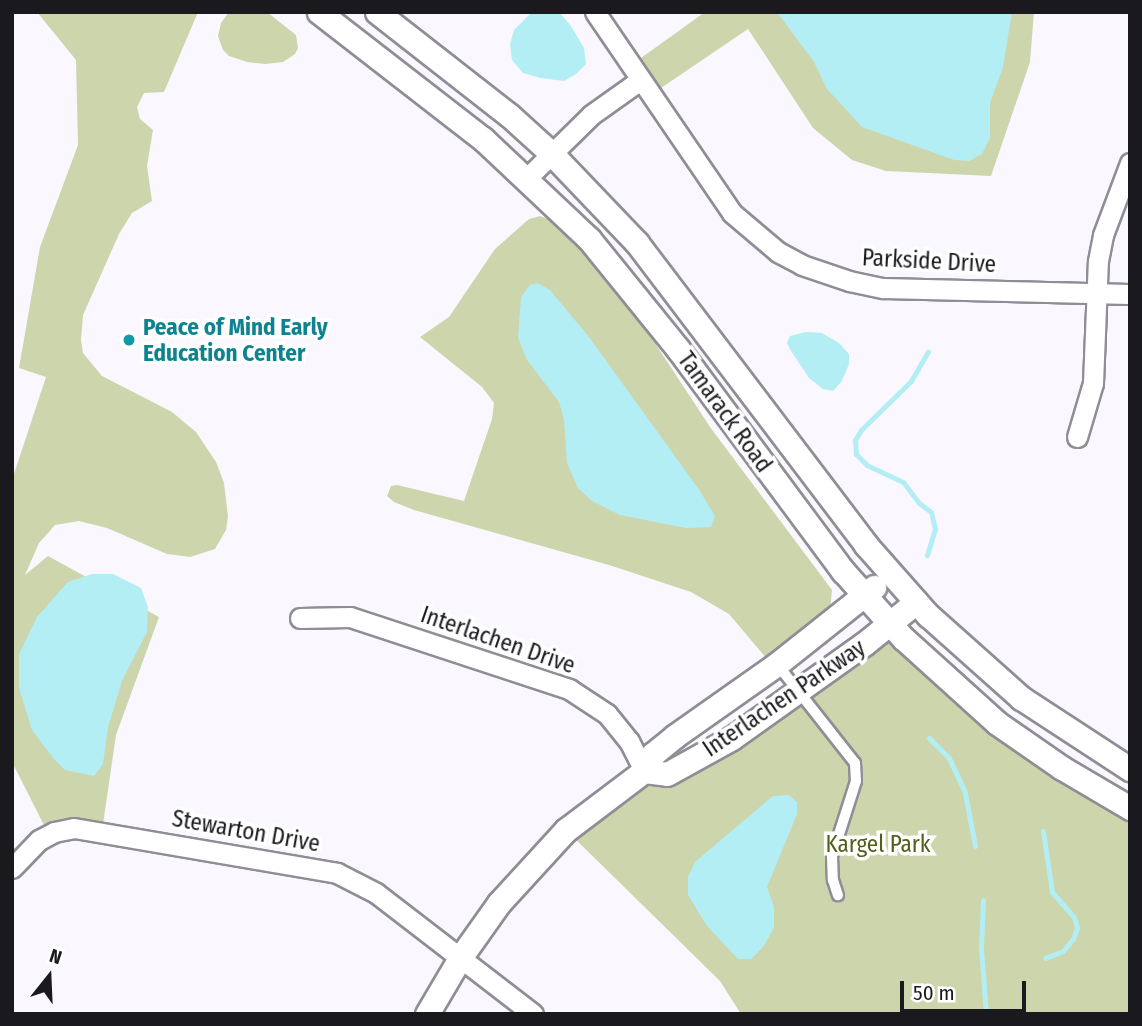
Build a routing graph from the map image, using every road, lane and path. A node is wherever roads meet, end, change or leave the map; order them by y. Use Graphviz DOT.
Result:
graph roads {
  1 [pos="319,12"];
  2 [pos="377,12"];
  3 [pos="595,12"];
  4 [pos="640,80"];
  5 [pos="552,154"];
  6 [pos="1130,163"];
  7 [pos="527,178"];
  8 [pos="1095,293"];
  9 [pos="1130,294"];
  10 [pos="1077,437"];
  11 [pos="890,574"];
  12 [pos="864,595"];
  13 [pos="916,602"];
  14 [pos="300,618"];
  15 [pos="889,624"];
  16 [pos="776,664"];
  17 [pos="798,693"];
  18 [pos="1130,769"];
  19 [pos="644,771"];
  20 [pos="1130,808"];
  21 [pos="12,868"];
  22 [pos="838,895"];
  23 [pos="460,958"];
  24 [pos="427,1014"];
  25 [pos="533,1014"];
  1 -- 7 [label="street, Tamarack Road"];
  2 -- 5 [label="street, Tamarack Road"];
  3 -- 4 [label="street, Parkside Drive"];
  4 -- 5 [label="street"];
  4 -- 8 [label="street, Parkside Drive"];
  5 -- 7 [label="street"];
  5 -- 11 [label="street, Tamarack Road"];
  6 -- 8 [label="street"];
  7 -- 12 [label="street, Tamarack Road"];
  8 -- 9 [label="street, Parkside Drive"];
  8 -- 10 [label="street"];
  11 -- 12 [label="street, Interlachen Parkway"];
  11 -- 13 [label="street, Tamarack Road"];
  12 -- 15 [label="street, Tamarack Road"];
  12 -- 16 [label="street, Interlachen Parkway"];
  13 -- 15 [label="street, Interlachen Parkway"];
  13 -- 18 [label="street, Tamarack Road"];
  14 -- 19 [label="street, Interlachen Drive"];
  15 -- 17 [label="street, Interlachen Parkway"];
  15 -- 20 [label="street, Tamarack Road"];
  16 -- 17 [label="lane"];
  16 -- 19 [label="street, Interlachen Parkway"];
  17 -- 19 [label="street, Interlachen Parkway"];
  17 -- 22 [label="lane"];
  19 -- 23 [label="street, Interlachen Parkway"];
  21 -- 23 [label="street, Stewarton Drive"];
  23 -- 24 [label="street, Interlachen Parkway"];
  23 -- 25 [label="street, Stewarton Drive"];
}
